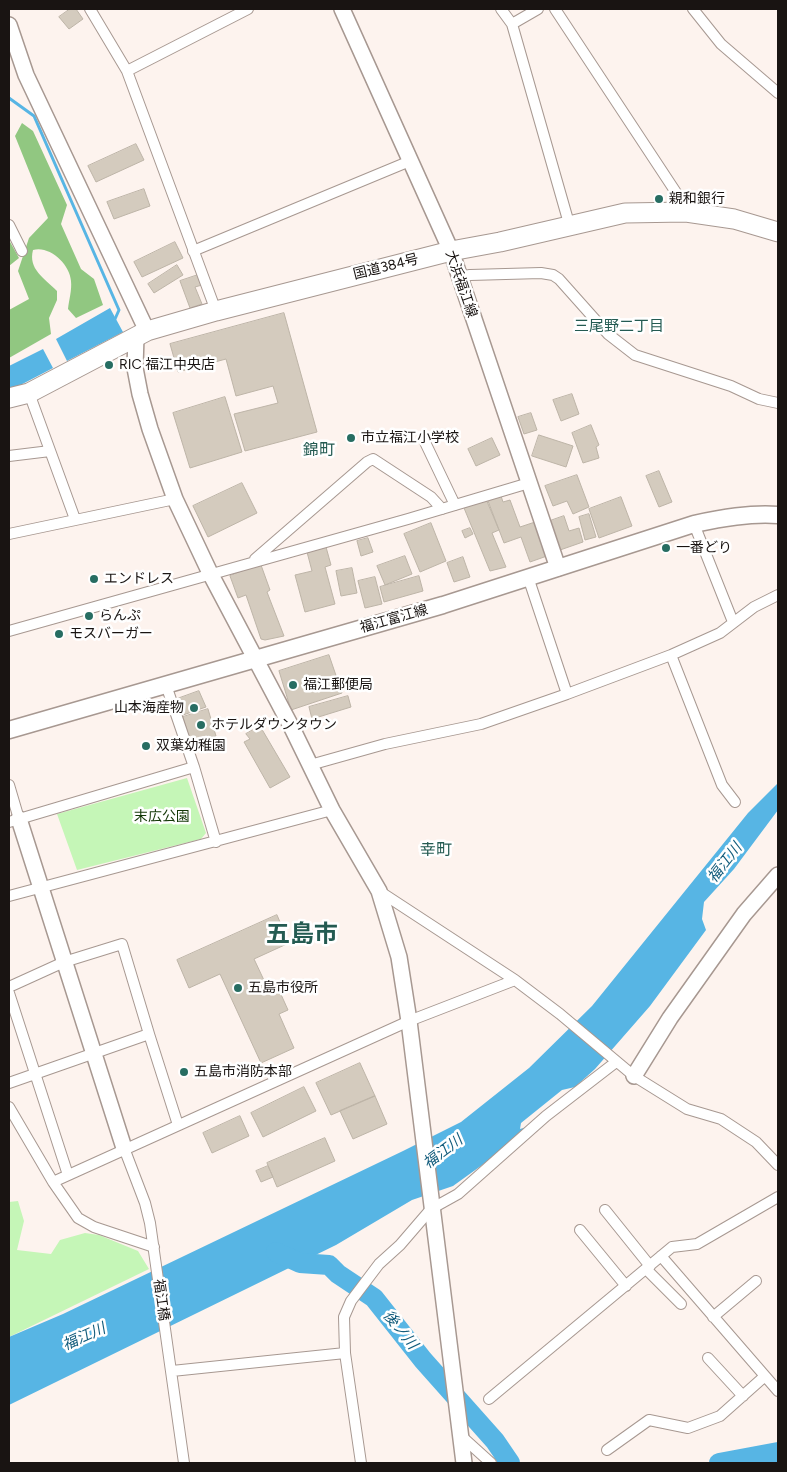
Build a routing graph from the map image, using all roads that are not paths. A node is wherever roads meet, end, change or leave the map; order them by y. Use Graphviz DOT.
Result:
graph roads {
  1 [pos="90,9"];
  2 [pos="248,9"];
  3 [pos="342,9"];
  4 [pos="500,9"];
  5 [pos="538,9"];
  6 [pos="555,9"];
  7 [pos="693,9"];
  8 [pos="512,24"];
  9 [pos="9,25"];
  10 [pos="127,71"];
  11 [pos="778,94"];
  12 [pos="410,161"];
  13 [pos="686,212"];
  14 [pos="9,225"];
  15 [pos="570,227"];
  16 [pos="778,232"];
  17 [pos="22,251"];
  18 [pos="194,251"];
  19 [pos="451,251"];
  20 [pos="459,277"];
  21 [pos="216,310"];
  22 [pos="142,333"];
  23 [pos="29,393"];
  24 [pos="9,398"];
  25 [pos="778,403"];
  26 [pos="422,438"];
  27 [pos="50,451"];
  28 [pos="9,456"];
  29 [pos="529,483"];
  30 [pos="175,499"];
  31 [pos="455,505"];
  32 [pos="442,509"];
  33 [pos="778,515"];
  34 [pos="76,519"];
  35 [pos="694,524"];
  36 [pos="9,534"];
  37 [pos="253,562"];
  38 [pos="558,568"];
  39 [pos="210,573"];
  40 [pos="528,577"];
  41 [pos="778,595"];
  42 [pos="733,622"];
  43 [pos="9,631"];
  44 [pos="671,655"];
  45 [pos="256,659"];
  46 [pos="166,686"];
  47 [pos="567,694"];
  48 [pos="9,730"];
  49 [pos="310,765"];
  50 [pos="194,767"];
  51 [pos="9,785"];
  52 [pos="734,802"];
  53 [pos="332,810"];
  54 [pos="14,820"];
  55 [pos="216,842"];
  56 [pos="778,875"];
  57 [pos="40,887"];
  58 [pos="379,891"];
  59 [pos="9,896"];
  60 [pos="64,962"];
  61 [pos="515,980"];
  62 [pos="9,987"];
  63 [pos="9,993"];
  64 [pos="409,1020"];
  65 [pos="149,1034"];
  66 [pos="93,1053"];
  67 [pos="616,1062"];
  68 [pos="34,1074"];
  69 [pos="634,1076"];
  70 [pos="9,1083"];
  71 [pos="9,1107"];
  72 [pos="178,1125"];
  73 [pos="124,1148"];
  74 [pos="778,1165"];
  75 [pos="68,1175"];
  76 [pos="53,1182"];
  77 [pos="778,1197"];
  78 [pos="431,1209"];
  79 [pos="605,1210"];
  80 [pos="580,1230"];
  81 [pos="154,1247"];
  82 [pos="661,1256"];
  83 [pos="648,1267"];
  84 [pos="756,1280"];
  85 [pos="626,1286"];
  86 [pos="681,1304"];
  87 [pos="713,1317"];
  88 [pos="345,1353"];
  89 [pos="708,1358"];
  90 [pos="172,1371"];
  91 [pos="765,1376"];
  92 [pos="778,1391"];
  93 [pos="742,1396"];
  94 [pos="489,1400"];
  95 [pos="459,1434"];
  96 [pos="607,1450"];
  97 [pos="184,1463"];
  98 [pos="361,1463"];
  99 [pos="464,1463"];
  100 [pos="490,1463"];
  1 -- 10 [label="street"];
  2 -- 10 [label="street"];
  3 -- 12 [label="street, 大浜福江線"];
  4 -- 8 [label="street"];
  5 -- 8 [label="street"];
  6 -- 13 [label="street"];
  7 -- 11 [label="street"];
  8 -- 15 [label="street"];
  9 -- 22 [label="street"];
  10 -- 18 [label="street"];
  12 -- 18 [label="street"];
  12 -- 19 [label="street, 大浜福江線"];
  13 -- 15 [label="highway, 国道384号"];
  13 -- 16 [label="highway, 国道384号"];
  14 -- 17 [label="street"];
  15 -- 19 [label="highway, 国道384号"];
  18 -- 21 [label="street"];
  19 -- 20 [label="street, 大浜福江線"];
  19 -- 21 [label="highway, 国道384号"];
  20 -- 25 [label="street"];
  20 -- 29 [label="street, 大浜福江線"];
  21 -- 22 [label="highway, 国道384号"];
  22 -- 23 [label="highway, 国道384号"];
  22 -- 30 [label="street"];
  23 -- 24 [label="highway, 国道384号"];
  23 -- 27 [label="street"];
  26 -- 31 [label="street"];
  27 -- 28 [label="street"];
  27 -- 34 [label="street"];
  29 -- 31 [label="street"];
  29 -- 38 [label="street, 大浜福江線"];
  30 -- 34 [label="street"];
  30 -- 39 [label="street"];
  31 -- 32 [label="street"];
  32 -- 37 [label="street"];
  32 -- 37 [label="street"];
  33 -- 35 [label="main road, 福江富江線"];
  34 -- 36 [label="street"];
  35 -- 38 [label="main road, 福江富江線"];
  35 -- 42 [label="street"];
  37 -- 39 [label="street"];
  38 -- 40 [label="main road, 福江富江線"];
  39 -- 43 [label="street"];
  39 -- 45 [label="street"];
  40 -- 45 [label="main road, 福江富江線"];
  40 -- 47 [label="street"];
  41 -- 42 [label="street"];
  42 -- 44 [label="street"];
  44 -- 47 [label="street"];
  44 -- 52 [label="street"];
  45 -- 46 [label="main road, 福江富江線"];
  45 -- 49 [label="street"];
  46 -- 48 [label="main road, 福江富江線"];
  46 -- 50 [label="street"];
  47 -- 49 [label="street"];
  49 -- 53 [label="street"];
  50 -- 54 [label="street"];
  50 -- 55 [label="street"];
  51 -- 54 [label="street"];
  53 -- 55 [label="street"];
  53 -- 58 [label="street"];
  54 -- 57 [label="street"];
  55 -- 57 [label="street"];
  56 -- 69 [label="street"];
  57 -- 59 [label="street"];
  57 -- 60 [label="street"];
  58 -- 61 [label="street"];
  58 -- 64 [label="street"];
  60 -- 62 [label="street"];
  60 -- 65 [label="street"];
  60 -- 66 [label="street"];
  61 -- 64 [label="street"];
  61 -- 67 [label="street"];
  63 -- 68 [label="street"];
  64 -- 72 [label="street"];
  64 -- 78 [label="street"];
  65 -- 66 [label="street"];
  65 -- 72 [label="street"];
  66 -- 68 [label="street"];
  66 -- 73 [label="street"];
  67 -- 69 [label="street"];
  67 -- 78 [label="street"];
  68 -- 70 [label="street"];
  68 -- 75 [label="street"];
  69 -- 74 [label="street"];
  71 -- 76 [label="street"];
  72 -- 73 [label="street"];
  73 -- 75 [label="street"];
  73 -- 81 [label="street, 福江橋"];
  75 -- 76 [label="street"];
  76 -- 81 [label="street"];
  77 -- 82 [label="street"];
  78 -- 88 [label="street"];
  78 -- 95 [label="street"];
  79 -- 83 [label="street"];
  80 -- 85 [label="street"];
  81 -- 90 [label="street, 福江橋"];
  82 -- 83 [label="street"];
  82 -- 87 [label="street"];
  83 -- 85 [label="street"];
  83 -- 86 [label="street"];
  84 -- 87 [label="street"];
  85 -- 94 [label="street"];
  87 -- 91 [label="street"];
  88 -- 90 [label="street"];
  88 -- 98 [label="street"];
  89 -- 93 [label="street"];
  90 -- 97 [label="street, 福江橋"];
  91 -- 92 [label="street"];
  91 -- 93 [label="street"];
  93 -- 96 [label="street"];
  95 -- 99 [label="street"];
  95 -- 100 [label="street"];
}
